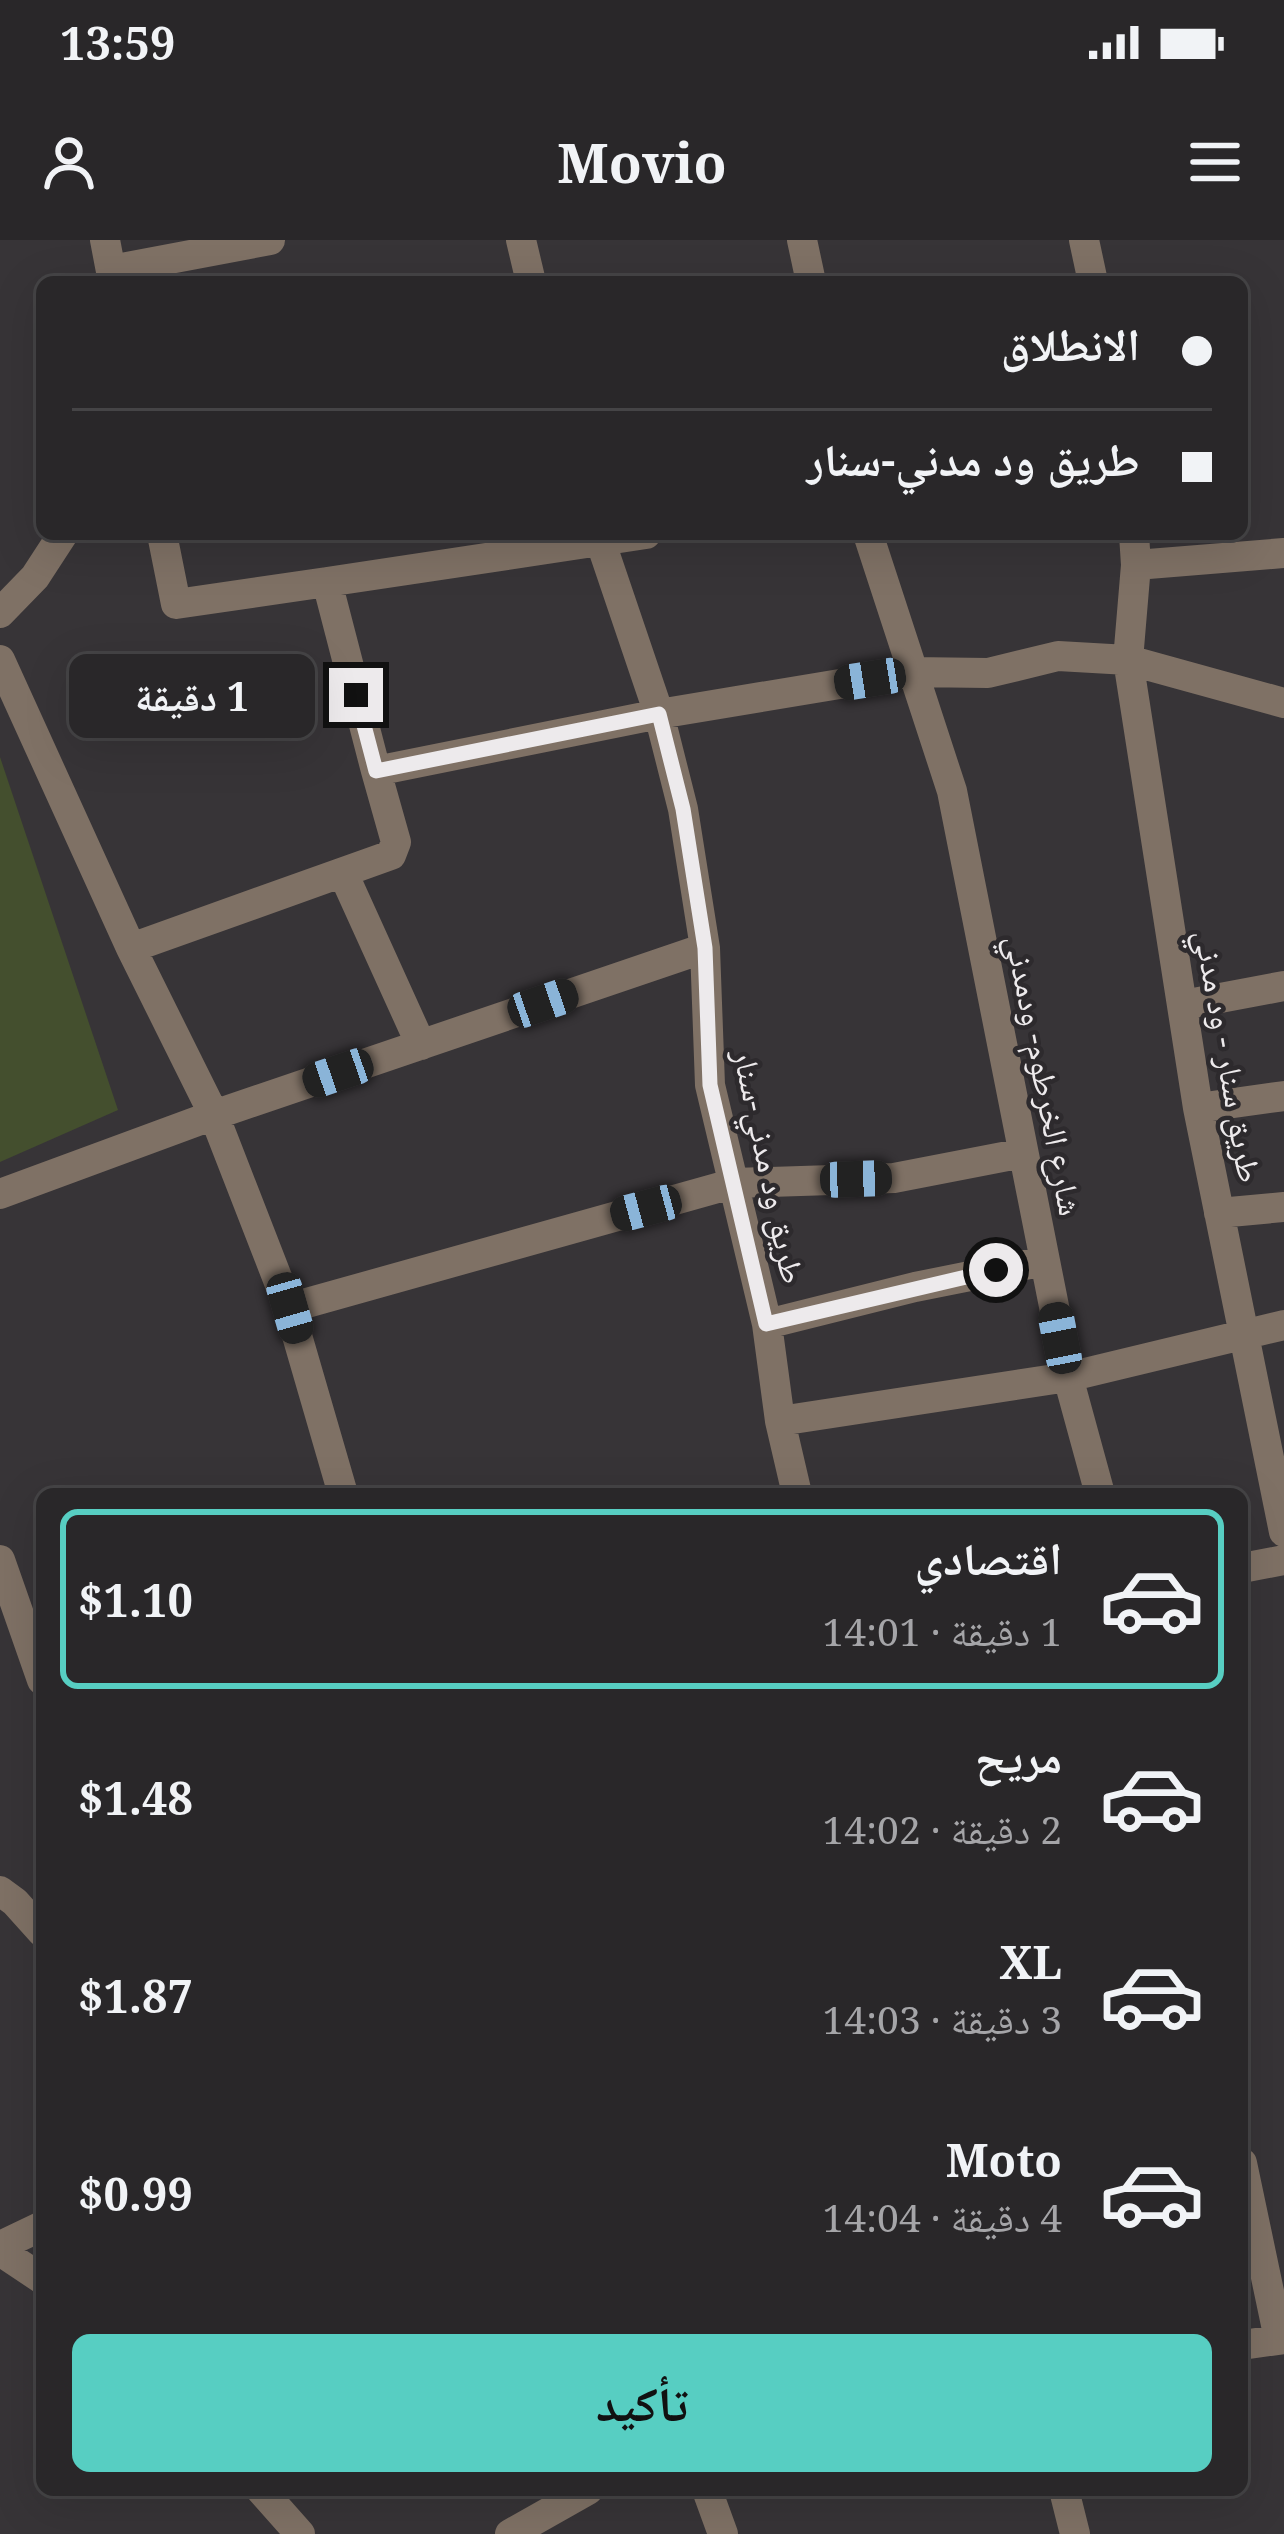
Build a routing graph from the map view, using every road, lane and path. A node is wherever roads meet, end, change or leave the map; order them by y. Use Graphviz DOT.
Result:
graph roads {
  1 [pos="270,240"];
  2 [pos="521,240"];
  3 [pos="802,240"];
  4 [pos="1084,240"];
  5 [pos="110,264"];
  6 [pos="530,276"];
  7 [pos="810,276"];
  8 [pos="1092,276"];
  9 [pos="59,540"];
  10 [pos="163,540"];
  11 [pos="587,540"];
  12 [pos="600,540"];
  13 [pos="870,540"];
  14 [pos="1135,549"];
  15 [pos="1284,553"];
  16 [pos="327,582"];
  17 [pos="0,613"];
  18 [pos="0,660"];
  19 [pos="1128,660"];
  20 [pos="912,672"];
  21 [pos="1284,703"];
  22 [pos="659,714"];
  23 [pos="376,771"];
  24 [pos="343,873"];
  25 [pos="131,947"];
  26 [pos="705,948"];
  27 [pos="1284,986"];
  28 [pos="1183,1006"];
  29 [pos="422,1045"];
  30 [pos="1284,1096"];
  31 [pos="1198,1108"];
  32 [pos="214,1115"];
  33 [pos="1023,1153"];
  34 [pos="735,1183"];
  35 [pos="0,1193"];
  36 [pos="1284,1207"];
  37 [pos="1219,1213"];
  38 [pos="1045,1261"];
  39 [pos="290,1308"];
  40 [pos="766,1324"];
  41 [pos="1284,1325"];
  42 [pos="1243,1334"];
  43 [pos="1068,1377"];
  44 [pos="780,1420"];
  45 [pos="341,1488"];
  46 [pos="796,1488"];
  47 [pos="1098,1488"];
  48 [pos="1284,1532"];
  49 [pos="0,1560"];
  50 [pos="1284,1560"];
  51 [pos="1248,1567"];
  52 [pos="36,1663"];
  53 [pos="19,1896"];
  54 [pos="36,1923"];
  55 [pos="1248,2190"];
  56 [pos="36,2229"];
  57 [pos="0,2248"];
  58 [pos="36,2274"];
  59 [pos="1282,2339"];
  60 [pos="1248,2344"];
  61 [pos="266,2496"];
  62 [pos="577,2496"];
  63 [pos="709,2496"];
  64 [pos="1066,2496"];
  65 [pos="300,2534"];
  66 [pos="510,2534"];
  67 [pos="724,2534"];
  68 [pos="1075,2534"];
  1 -- 5 [label="street"];
  2 -- 6 [label="street"];
  3 -- 7 [label="street"];
  4 -- 8 [label="street"];
  9 -- 17 [label="street"];
  10 -- 16 [label="street"];
  11 -- 16 [label="street"];
  12 -- 22 [label="street, طريق ود مدني-سنار"];
  13 -- 20 [label="street, شارع الخرطوم- ودمدني"];
  14 -- 15 [label="street"];
  14 -- 19 [label="street"];
  16 -- 23 [label="street"];
  18 -- 25 [label="street"];
  19 -- 20 [label="street"];
  19 -- 21 [label="street"];
  19 -- 28 [label="street, طريق سنار - ود مدني"];
  20 -- 22 [label="street"];
  20 -- 33 [label="street, شارع الخرطوم- ودمدني"];
  22 -- 23 [label="street"];
  22 -- 26 [label="street, طريق ود مدني-سنار"];
  23 -- 24 [label="street"];
  24 -- 25 [label="street"];
  24 -- 29 [label="street"];
  25 -- 32 [label="street"];
  26 -- 29 [label="street"];
  26 -- 34 [label="street, طريق ود مدني-سنار"];
  27 -- 28 [label="street"];
  28 -- 31 [label="street, طريق سنار - ود مدني"];
  29 -- 32 [label="street"];
  30 -- 31 [label="street"];
  31 -- 37 [label="street, طريق سنار - ود مدني"];
  32 -- 35 [label="street"];
  32 -- 39 [label="street"];
  33 -- 34 [label="street"];
  33 -- 38 [label="street, شارع الخرطوم- ودمدني"];
  34 -- 39 [label="street"];
  34 -- 40 [label="street, طريق ود مدني-سنار"];
  36 -- 37 [label="street"];
  37 -- 42 [label="street, طريق سنار - ود مدني"];
  38 -- 40 [label="street"];
  38 -- 43 [label="street, شارع الخرطوم- ودمدني"];
  39 -- 45 [label="street"];
  40 -- 44 [label="street, طريق ود مدني-سنار"];
  41 -- 42 [label="street"];
  42 -- 43 [label="street"];
  42 -- 48 [label="street, طريق سنار - ود مدني"];
  43 -- 44 [label="street"];
  43 -- 47 [label="street, شارع الخرطوم- ودمدني"];
  44 -- 46 [label="street, طريق ود مدني-سنار"];
  49 -- 52 [label="street"];
  50 -- 51 [label="street"];
  53 -- 54 [label="street"];
  55 -- 59 [label="street"];
  56 -- 57 [label="street"];
  57 -- 58 [label="street"];
  59 -- 60 [label="street"];
  61 -- 65 [label="street"];
  62 -- 66 [label="street"];
  63 -- 67 [label="street"];
  64 -- 68 [label="street"];
}
